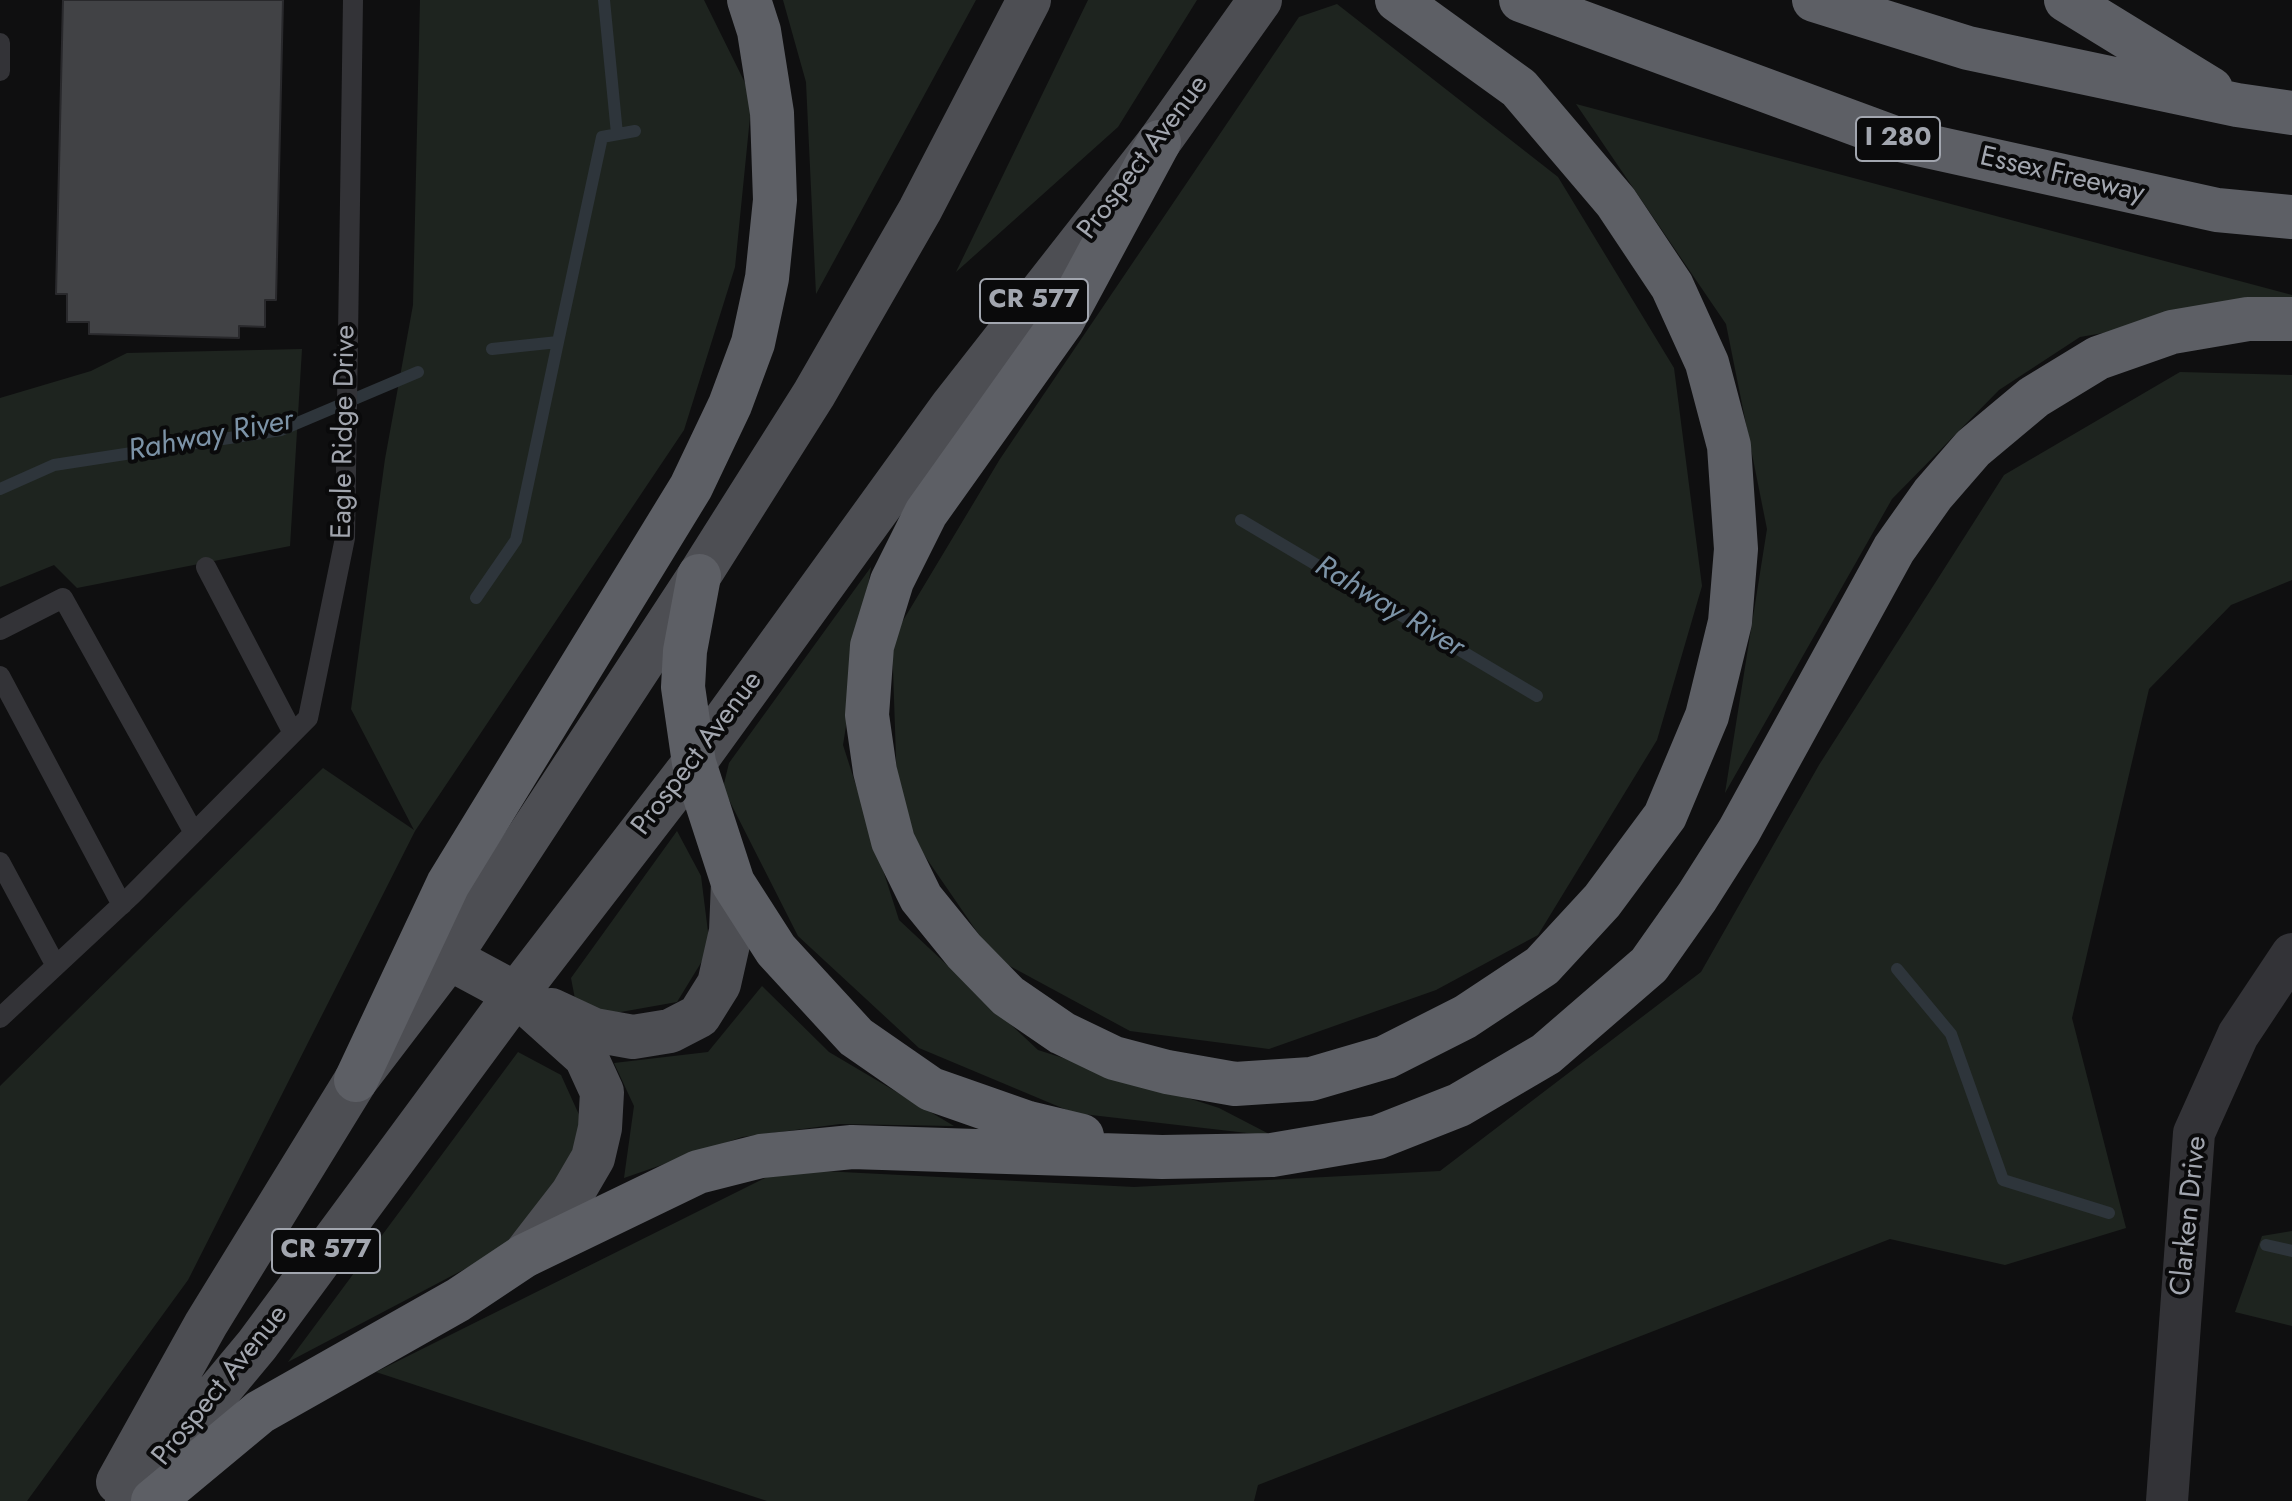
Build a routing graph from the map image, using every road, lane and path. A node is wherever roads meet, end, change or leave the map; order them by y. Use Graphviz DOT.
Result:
graph roads {
  1 [pos="353,0"];
  2 [pos="749,0"];
  3 [pos="1029,0"];
  4 [pos="1260,0"];
  5 [pos="1397,0"];
  6 [pos="1521,0"];
  7 [pos="1814,0"];
  8 [pos="2066,0"];
  9 [pos="0,43"];
  10 [pos="0,71"];
  11 [pos="2237,105"];
  12 [pos="2292,113"];
  13 [pos="1159,142"];
  14 [pos="2292,217"];
  15 [pos="2292,319"];
  16 [pos="206,567"];
  17 [pos="699,576"];
  18 [pos="0,630"];
  19 [pos="0,676"];
  20 [pos="293,733"];
  21 [pos="694,763"];
  22 [pos="194,833"];
  23 [pos="0,862"];
  24 [pos="733,883"];
  25 [pos="122,905"];
  26 [pos="2292,954"];
  27 [pos="449,958"];
  28 [pos="56,966"];
  29 [pos="516,994"];
  30 [pos="0,1018"];
  31 [pos="356,1080"];
  32 [pos="1162,1157"];
  33 [pos="524,1256"];
  34 [pos="107,1501"];
  35 [pos="127,1501"];
  36 [pos="153,1501"];
  37 [pos="2167,1501"];
  1 -- 20 [label="lane, Eagle Ridge Drive"];
  2 -- 31 [label="highway"];
  3 -- 17 [label="main road, Prospect Avenue / CR 577"];
  4 -- 13 [label="main road, Prospect Avenue / CR 577"];
  5 -- 13 [label="highway"];
  6 -- 14 [label="highway, Essex Freeway / I 280"];
  7 -- 11 [label="highway"];
  8 -- 11 [label="highway"];
  9 -- 10 [label="lane"];
  11 -- 12 [label="highway"];
  13 -- 21 [label="main road, Prospect Avenue / CR 577"];
  15 -- 32 [label="highway"];
  16 -- 20 [label="lane"];
  17 -- 21 [label="highway"];
  17 -- 27 [label="main road, Prospect Avenue / CR 577"];
  18 -- 22 [label="lane"];
  19 -- 25 [label="lane"];
  20 -- 22 [label="lane, Eagle Ridge Drive"];
  21 -- 24 [label="highway"];
  21 -- 29 [label="main road, Prospect Avenue / CR 577"];
  22 -- 25 [label="lane, Eagle Ridge Drive"];
  23 -- 28 [label="lane"];
  24 -- 29 [label="main road"];
  24 -- 32 [label="highway"];
  25 -- 28 [label="lane, Eagle Ridge Drive"];
  26 -- 37 [label="street, Clarken Drive"];
  27 -- 29 [label="main road"];
  27 -- 31 [label="main road, Prospect Avenue / CR 577"];
  28 -- 30 [label="lane, Eagle Ridge Drive"];
  29 -- 33 [label="main road"];
  29 -- 35 [label="main road, Prospect Avenue / CR 577"];
  31 -- 34 [label="main road, Prospect Avenue / CR 577"];
  32 -- 33 [label="highway"];
  33 -- 36 [label="highway"];
}
